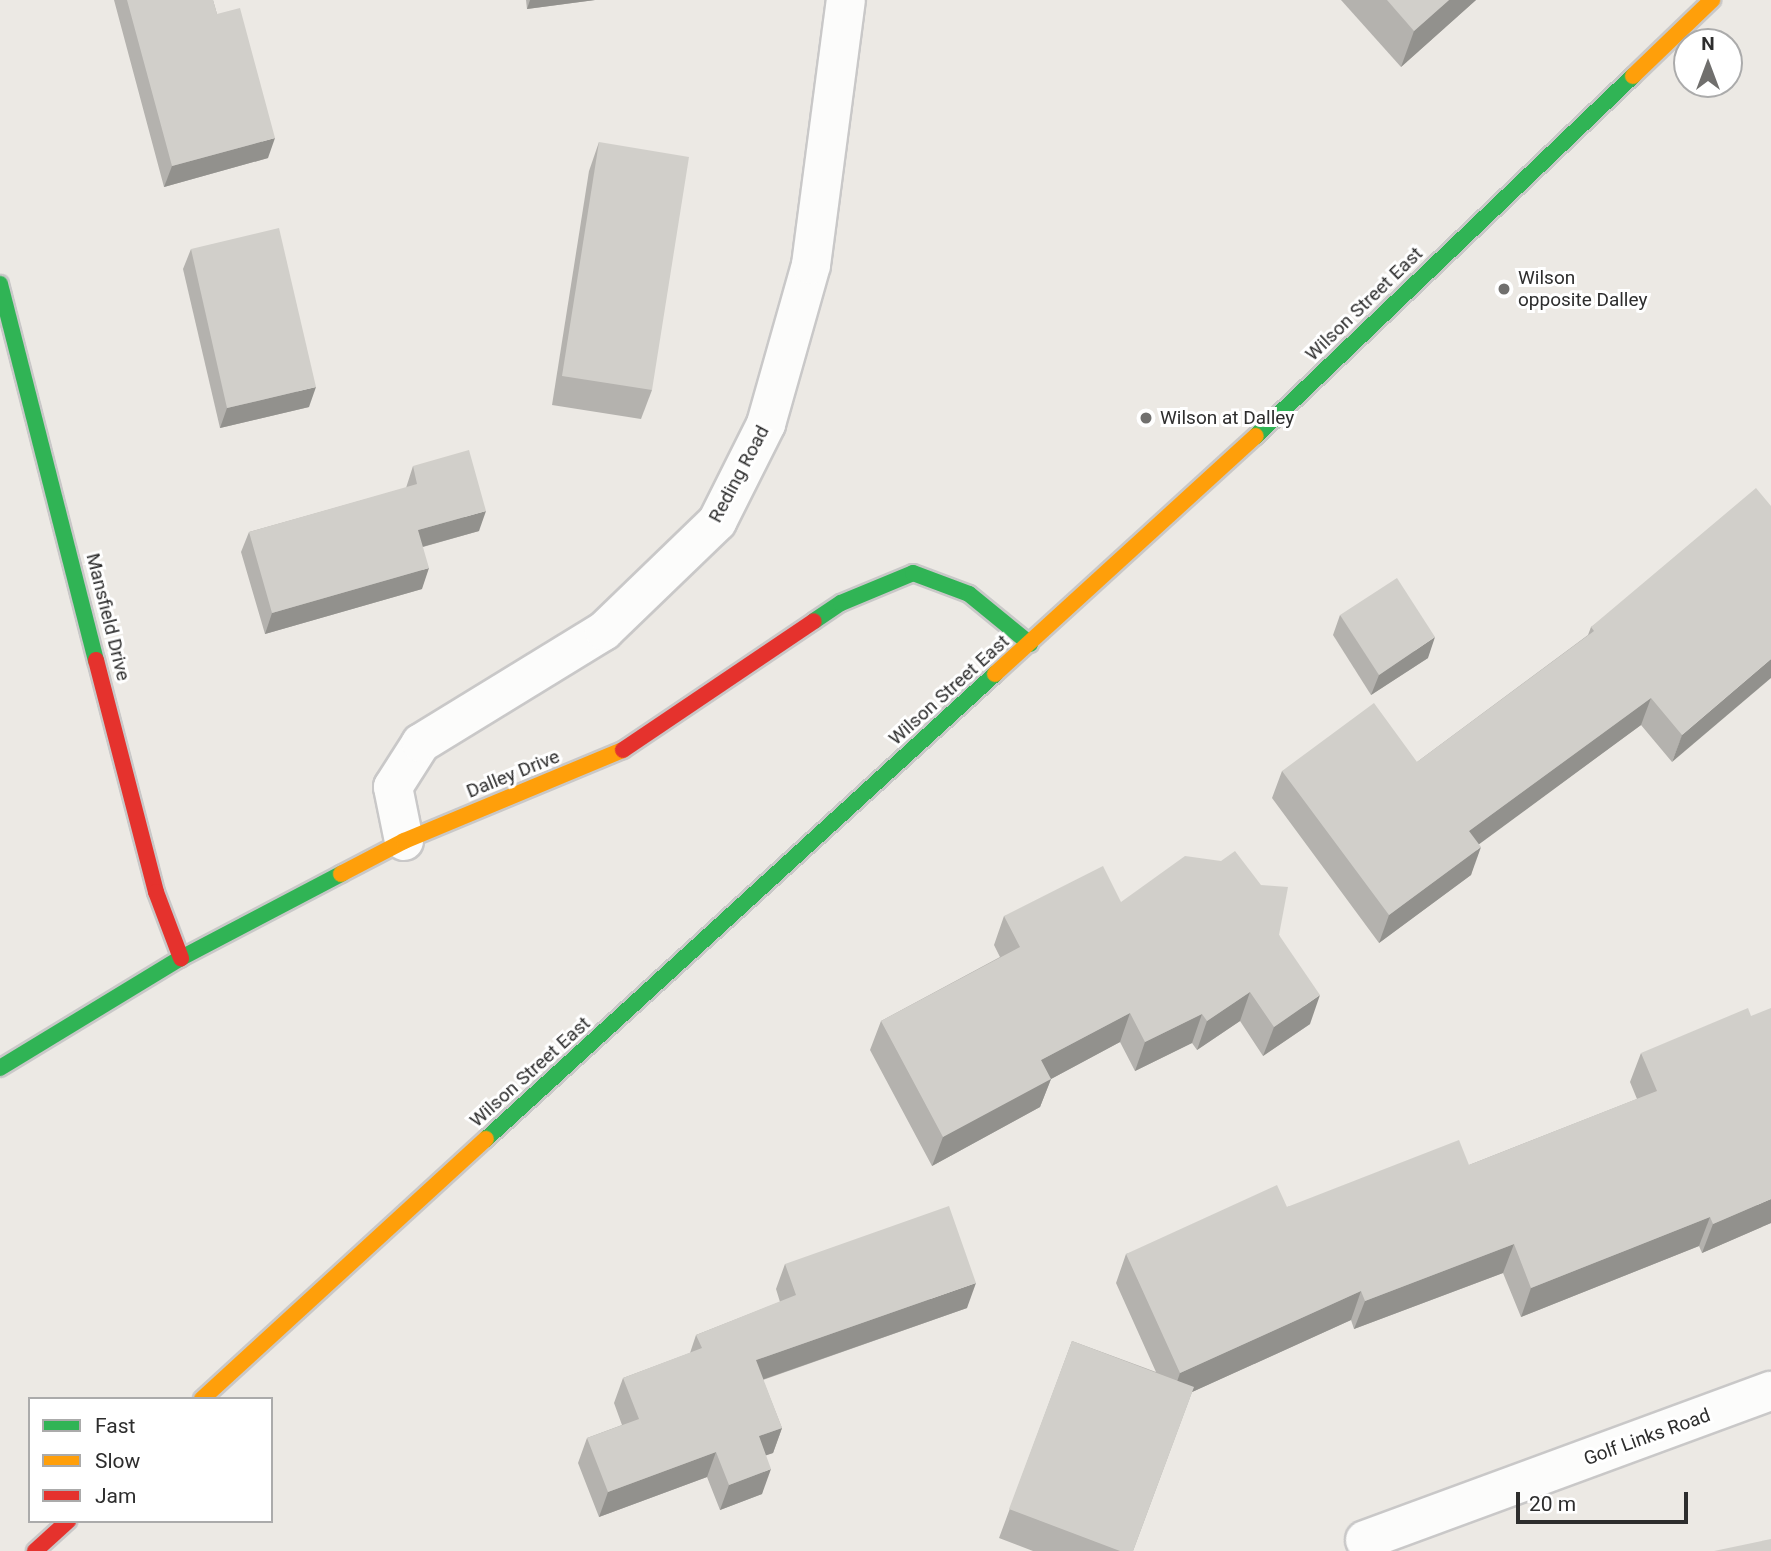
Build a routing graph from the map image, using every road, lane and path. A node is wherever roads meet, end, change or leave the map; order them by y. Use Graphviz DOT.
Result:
graph roads {
  1 [pos="846,0"];
  2 [pos="1712,0"];
  3 [pos="0,284"];
  4 [pos="1030,644"];
  5 [pos="404,841"];
  6 [pos="181,958"];
  7 [pos="0,1068"];
  8 [pos="1771,1391"];
  9 [pos="204,1397"];
  10 [pos="66,1523"];
  11 [pos="1365,1540"];
  12 [pos="35,1551"];
  1 -- 5 [label="street, Reding Road"];
  2 -- 4 [label="main road, Wilson Street East"];
  3 -- 6 [label="main road, Mansfield Drive"];
  4 -- 5 [label="main road, Dalley Drive"];
  4 -- 9 [label="main road, Wilson Street East"];
  5 -- 6 [label="main road, Dalley Drive"];
  6 -- 7 [label="main road, Dalley Drive"];
  8 -- 11 [label="street, Golf Links Road"];
  10 -- 12 [label="main road"];
}
